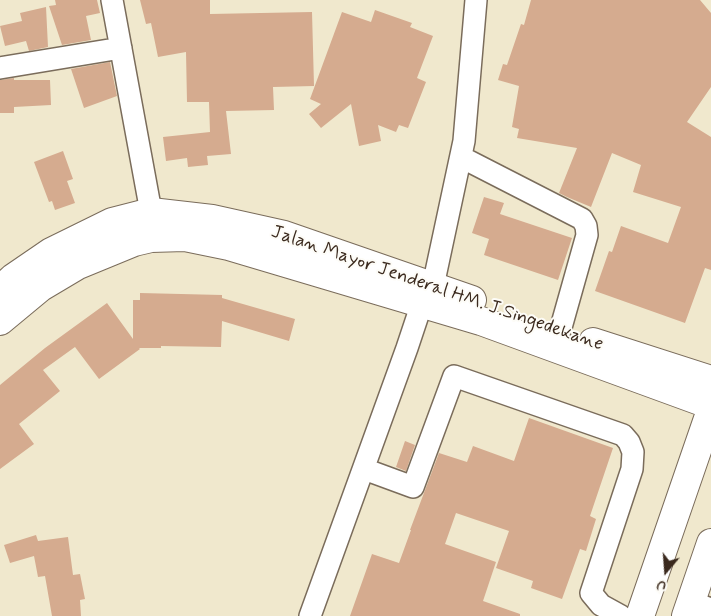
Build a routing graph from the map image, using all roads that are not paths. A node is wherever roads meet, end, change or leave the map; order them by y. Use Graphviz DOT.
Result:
graph roads {
  1 [pos="112,0"];
  2 [pos="476,0"];
  3 [pos="120,48"];
  4 [pos="0,68"];
  5 [pos="461,157"];
  6 [pos="151,212"];
  7 [pos="0,290"];
  8 [pos="428,294"];
  9 [pos="0,321"];
  10 [pos="560,331"];
  11 [pos="711,380"];
  12 [pos="711,405"];
  13 [pos="711,410"];
  14 [pos="364,469"];
  15 [pos="711,543"];
  16 [pos="696,609"];
  17 [pos="310,616"];
  18 [pos="621,616"];
  19 [pos="640,616"];
  1 -- 3 [label="street"];
  2 -- 5 [label="street"];
  3 -- 4 [label="street"];
  3 -- 6 [label="street"];
  5 -- 8 [label="street"];
  5 -- 10 [label="street"];
  6 -- 7 [label="main road, Jalan Mayor Jenderal HM. J.Singedekane"];
  6 -- 8 [label="main road, Jalan Mayor Jenderal HM. J.Singedekane"];
  8 -- 9 [label="main road, Jalan Mayor Jenderal HM. J.Singedekane"];
  8 -- 10 [label="main road, Jalan Mayor Jenderal HM. J.Singedekane"];
  8 -- 12 [label="main road, Jalan Mayor Jenderal HM. J.Singedekane"];
  8 -- 14 [label="street"];
  10 -- 11 [label="main road, Jalan Mayor Jenderal HM. J.Singedekane"];
  13 -- 19 [label="main road"];
  14 -- 17 [label="street"];
  14 -- 18 [label="street"];
  15 -- 16 [label="main road"];
}
